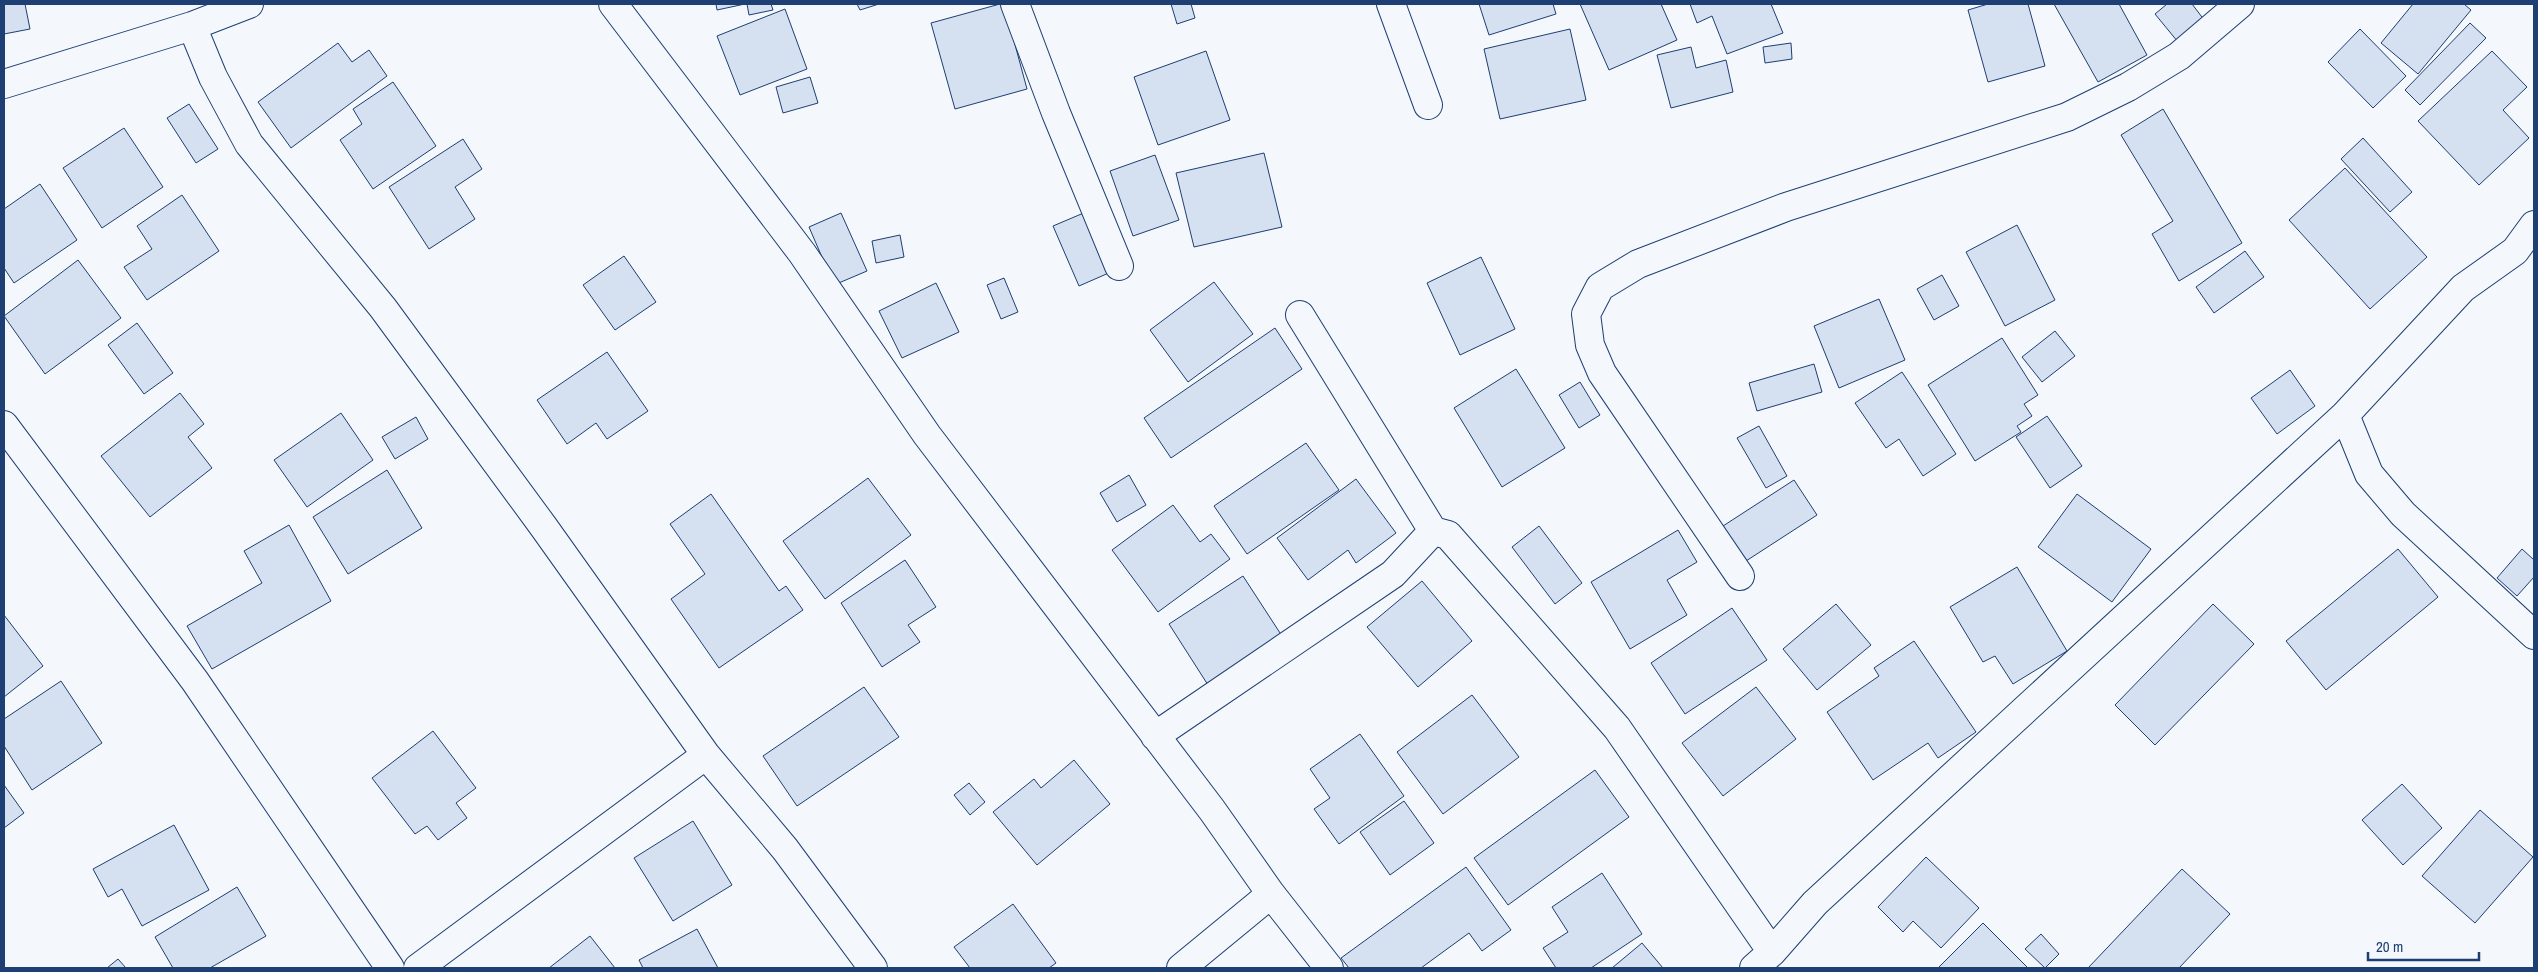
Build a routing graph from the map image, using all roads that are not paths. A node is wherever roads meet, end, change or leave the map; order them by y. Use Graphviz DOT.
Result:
graph roads {
  1 [pos="249,4"];
  2 [pos="614,4"];
  3 [pos="1015,4"];
  4 [pos="1391,4"];
  5 [pos="2240,4"];
  6 [pos="192,26"];
  7 [pos="4,84"];
  8 [pos="1428,105"];
  9 [pos="2534,225"];
  10 [pos="1119,266"];
  11 [pos="1300,315"];
  12 [pos="2345,415"];
  13 [pos="4,425"];
  14 [pos="1433,531"];
  15 [pos="1740,576"];
  16 [pos="2534,634"];
  17 [pos="1155,736"];
  18 [pos="706,754"];
  19 [pos="1272,894"];
  20 [pos="1763,960"];
  21 [pos="390,968"];
  22 [pos="418,968"];
  23 [pos="873,968"];
  24 [pos="1181,968"];
  25 [pos="1329,968"];
  1 -- 6 [label="street"];
  2 -- 17 [label="street"];
  3 -- 10 [label="street"];
  4 -- 8 [label="street"];
  5 -- 15 [label="street"];
  6 -- 7 [label="street"];
  6 -- 18 [label="street"];
  9 -- 12 [label="street"];
  11 -- 14 [label="street"];
  12 -- 16 [label="street"];
  12 -- 20 [label="street"];
  13 -- 21 [label="street"];
  14 -- 17 [label="street"];
  14 -- 20 [label="street"];
  17 -- 19 [label="street"];
  18 -- 22 [label="street"];
  18 -- 23 [label="street"];
  19 -- 24 [label="street"];
  19 -- 25 [label="street"];
}
